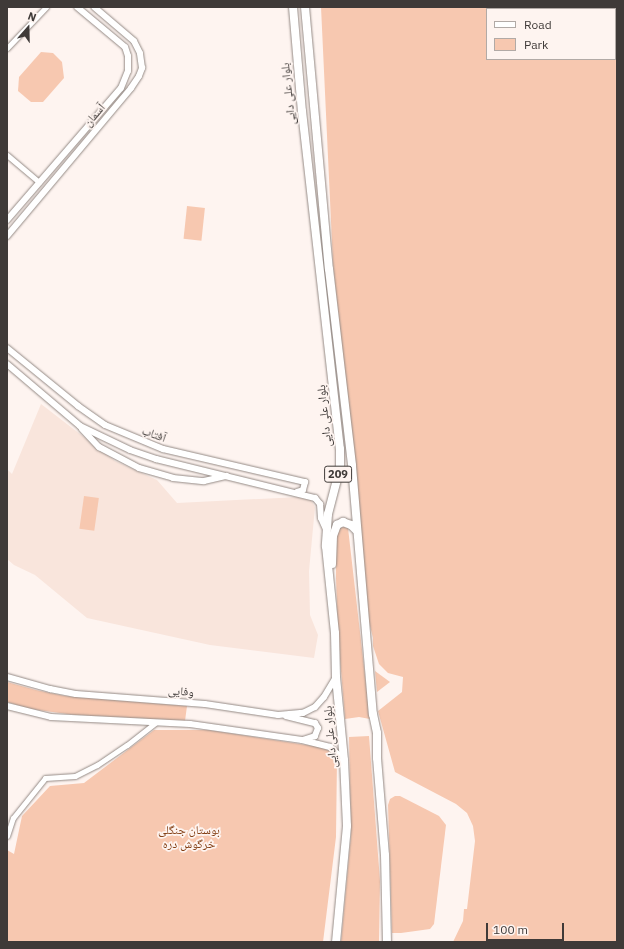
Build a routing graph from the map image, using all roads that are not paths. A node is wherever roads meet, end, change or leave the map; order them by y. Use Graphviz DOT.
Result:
graph roads {
  1 [pos="46,7"];
  2 [pos="77,7"];
  3 [pos="94,7"];
  4 [pos="293,7"];
  5 [pos="305,7"];
  6 [pos="7,37"];
  7 [pos="13,42"];
  8 [pos="7,48"];
  9 [pos="7,155"];
  10 [pos="39,182"];
  11 [pos="7,220"];
  12 [pos="7,236"];
  13 [pos="7,348"];
  14 [pos="7,364"];
  15 [pos="79,425"];
  16 [pos="227,475"];
  17 [pos="297,492"];
  18 [pos="327,530"];
  19 [pos="356,530"];
  20 [pos="331,591"];
  21 [pos="7,677"];
  22 [pos="336,677"];
  23 [pos="7,706"];
  24 [pos="278,715"];
  25 [pos="155,723"];
  26 [pos="302,740"];
  27 [pos="344,760"];
  28 [pos="7,836"];
  29 [pos="336,942"];
  30 [pos="387,942"];
  1 -- 7 [label="street"];
  2 -- 10 [label="street, آسمان"];
  3 -- 12 [label="street, آسمان"];
  4 -- 18 [label="main road, بلوار علی دایی / 209"];
  5 -- 19 [label="main road, بلوار علی دایی / 209"];
  6 -- 7 [label="street"];
  7 -- 8 [label="street"];
  9 -- 10 [label="street"];
  10 -- 11 [label="street, آسمان"];
  13 -- 17 [label="street, آفتاب"];
  14 -- 15 [label="street, آفتاب"];
  15 -- 16 [label="street, آفتاب"];
  15 -- 16 [label="street"];
  16 -- 17 [label="street, آفتاب"];
  17 -- 18 [label="street, آفتاب"];
  18 -- 20 [label="main road, بلوار علی دایی / 209"];
  19 -- 20 [label="main road"];
  19 -- 30 [label="main road, بلوار علی دایی / 209"];
  20 -- 22 [label="main road, بلوار علی دایی / 209"];
  21 -- 24 [label="street, وفایی"];
  22 -- 24 [label="street, وفایی"];
  22 -- 27 [label="main road, بلوار علی دایی / 209"];
  23 -- 25 [label="street"];
  24 -- 26 [label="street"];
  25 -- 26 [label="street"];
  25 -- 28 [label="street"];
  26 -- 27 [label="street"];
  27 -- 29 [label="main road, بلوار علی دایی / 209"];
}
